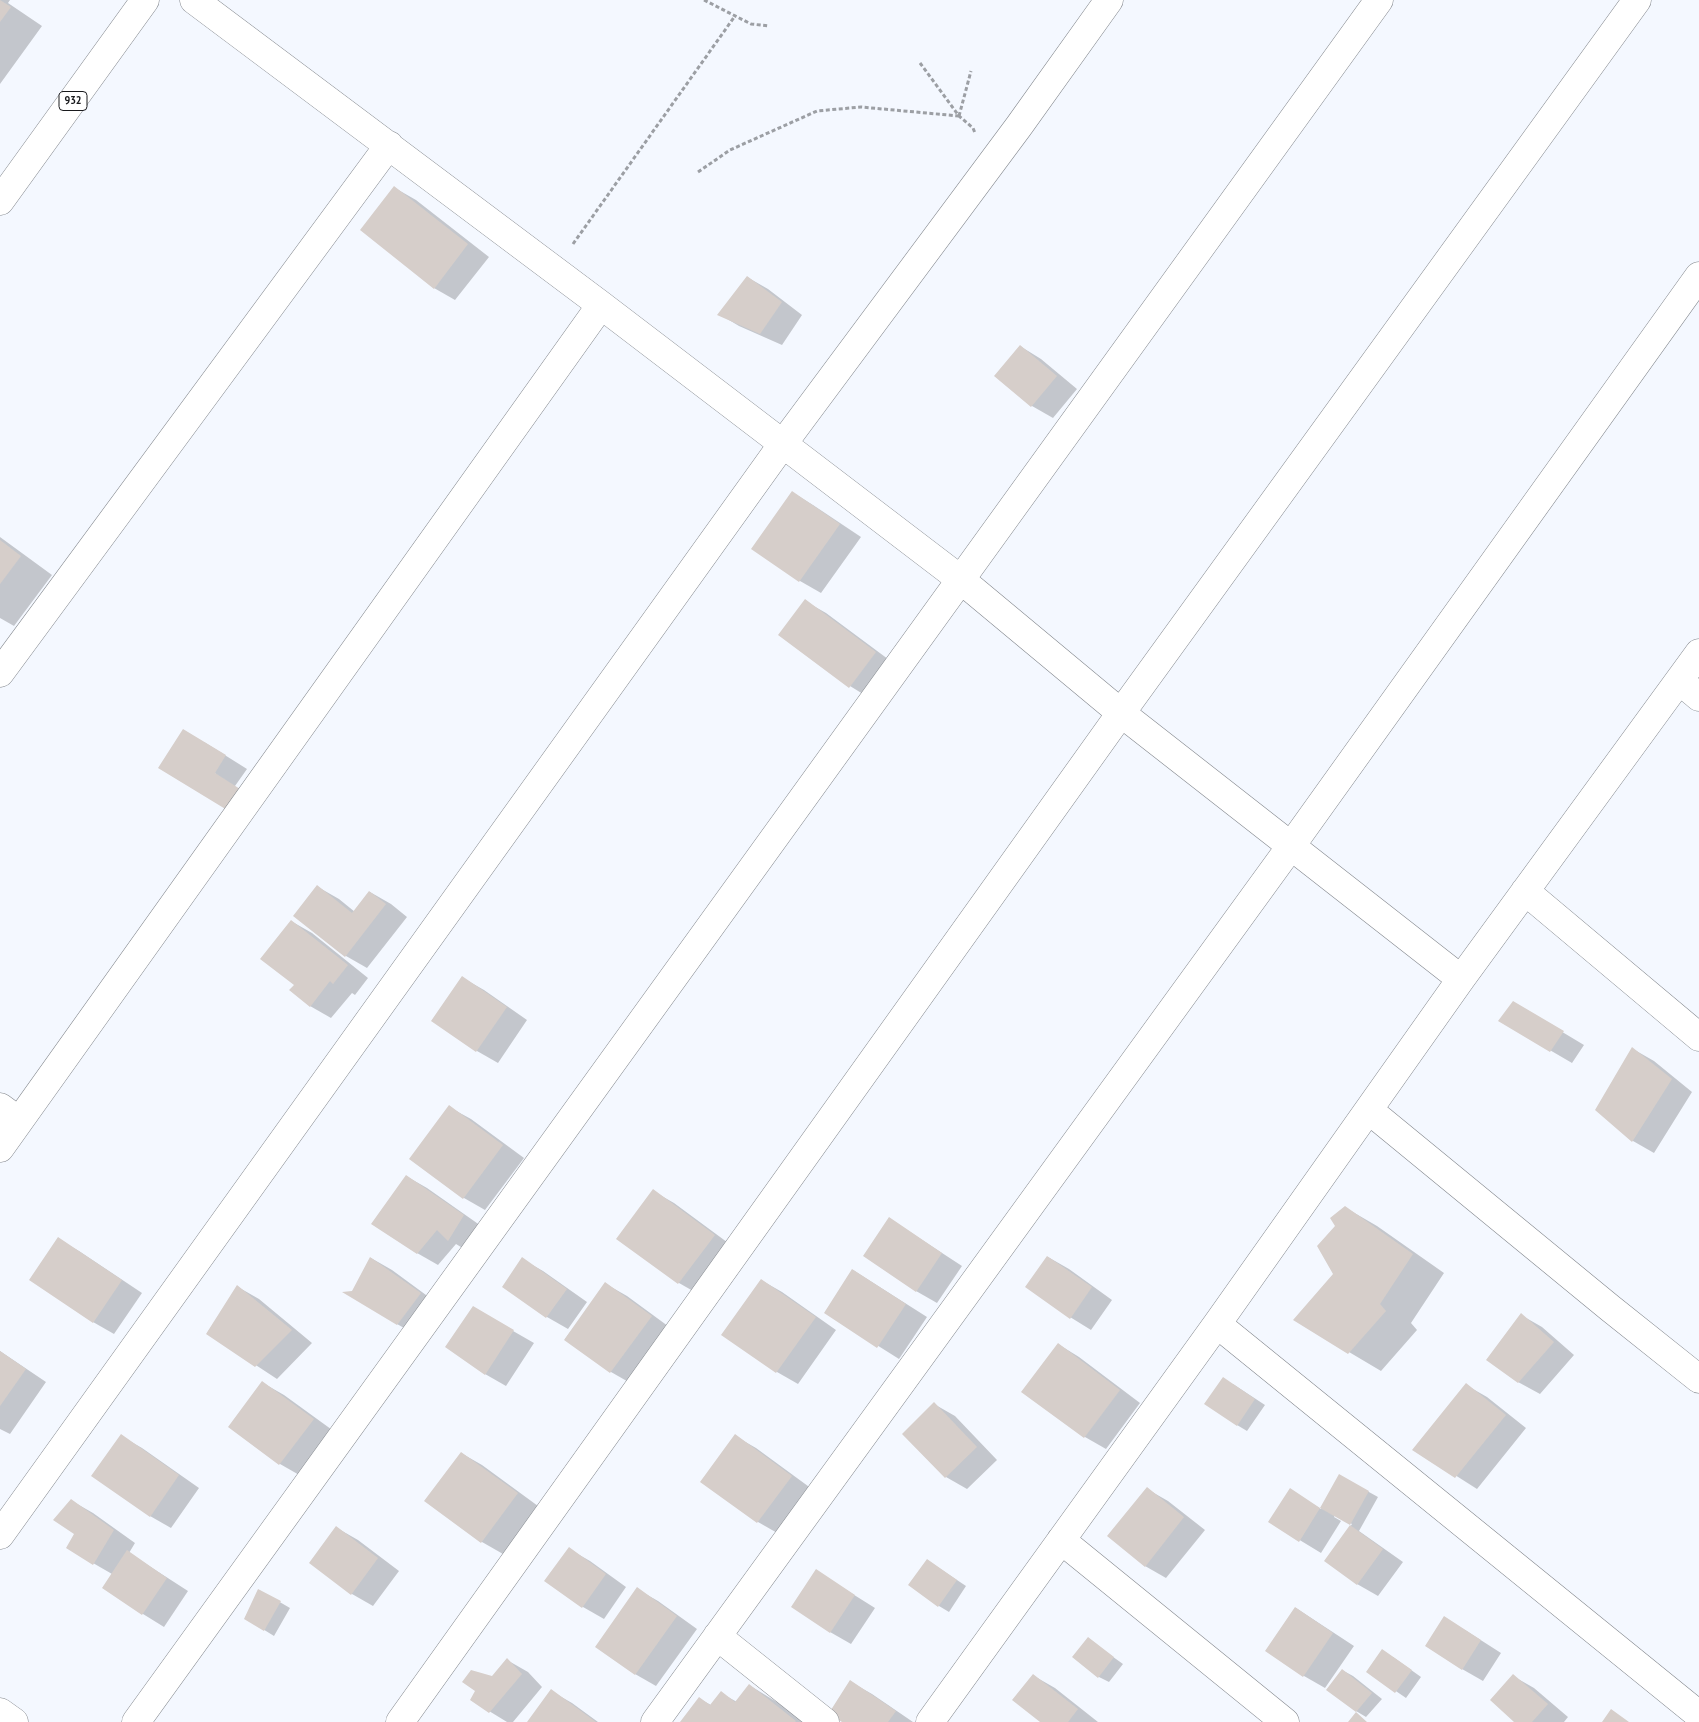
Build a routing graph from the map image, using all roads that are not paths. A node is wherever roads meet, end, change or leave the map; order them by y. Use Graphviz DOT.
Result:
graph roads {
  1 [pos="145,0"];
  2 [pos="194,0"];
  3 [pos="1108,0"];
  4 [pos="1379,0"];
  5 [pos="1637,0"];
  6 [pos="389,145"];
  7 [pos="0,201"];
  8 [pos="1699,276"];
  9 [pos="601,305"];
  10 [pos="782,445"];
  11 [pos="960,579"];
  12 [pos="1699,653"];
  13 [pos="0,673"];
  14 [pos="1689,689"];
  15 [pos="1120,712"];
  16 [pos="1291,846"];
  17 [pos="1525,891"];
  18 [pos="1461,979"];
  19 [pos="1699,1037"];
  20 [pos="1370,1111"];
  21 [pos="10,1114"];
  22 [pos="0,1148"];
  23 [pos="1217,1324"];
  24 [pos="1699,1379"];
  25 [pos="0,1535"];
  26 [pos="1061,1540"];
  27 [pos="718,1636"];
  28 [pos="0,1712"];
  29 [pos="1699,1716"];
  30 [pos="14,1722"];
  31 [pos="136,1722"];
  32 [pos="400,1722"];
  33 [pos="655,1722"];
  34 [pos="825,1722"];
  35 [pos="930,1722"];
  36 [pos="1285,1722"];
  1 -- 7 [label="street, 932"];
  2 -- 6 [label="street"];
  3 -- 10 [label="street"];
  4 -- 11 [label="street"];
  5 -- 15 [label="street"];
  6 -- 9 [label="street"];
  6 -- 13 [label="street"];
  8 -- 16 [label="street"];
  9 -- 10 [label="street"];
  9 -- 21 [label="street"];
  10 -- 11 [label="street"];
  10 -- 25 [label="street"];
  11 -- 15 [label="street"];
  11 -- 31 [label="street"];
  12 -- 14 [label="street"];
  14 -- 17 [label="street"];
  15 -- 16 [label="street"];
  15 -- 32 [label="street"];
  16 -- 18 [label="street"];
  16 -- 27 [label="street"];
  17 -- 18 [label="street"];
  17 -- 19 [label="street"];
  18 -- 20 [label="street"];
  20 -- 23 [label="street"];
  20 -- 24 [label="street"];
  21 -- 22 [label="street"];
  23 -- 26 [label="street"];
  23 -- 29 [label="street"];
  26 -- 35 [label="street"];
  26 -- 36 [label="street"];
  27 -- 33 [label="street"];
  27 -- 34 [label="street"];
  28 -- 30 [label="street"];
}
